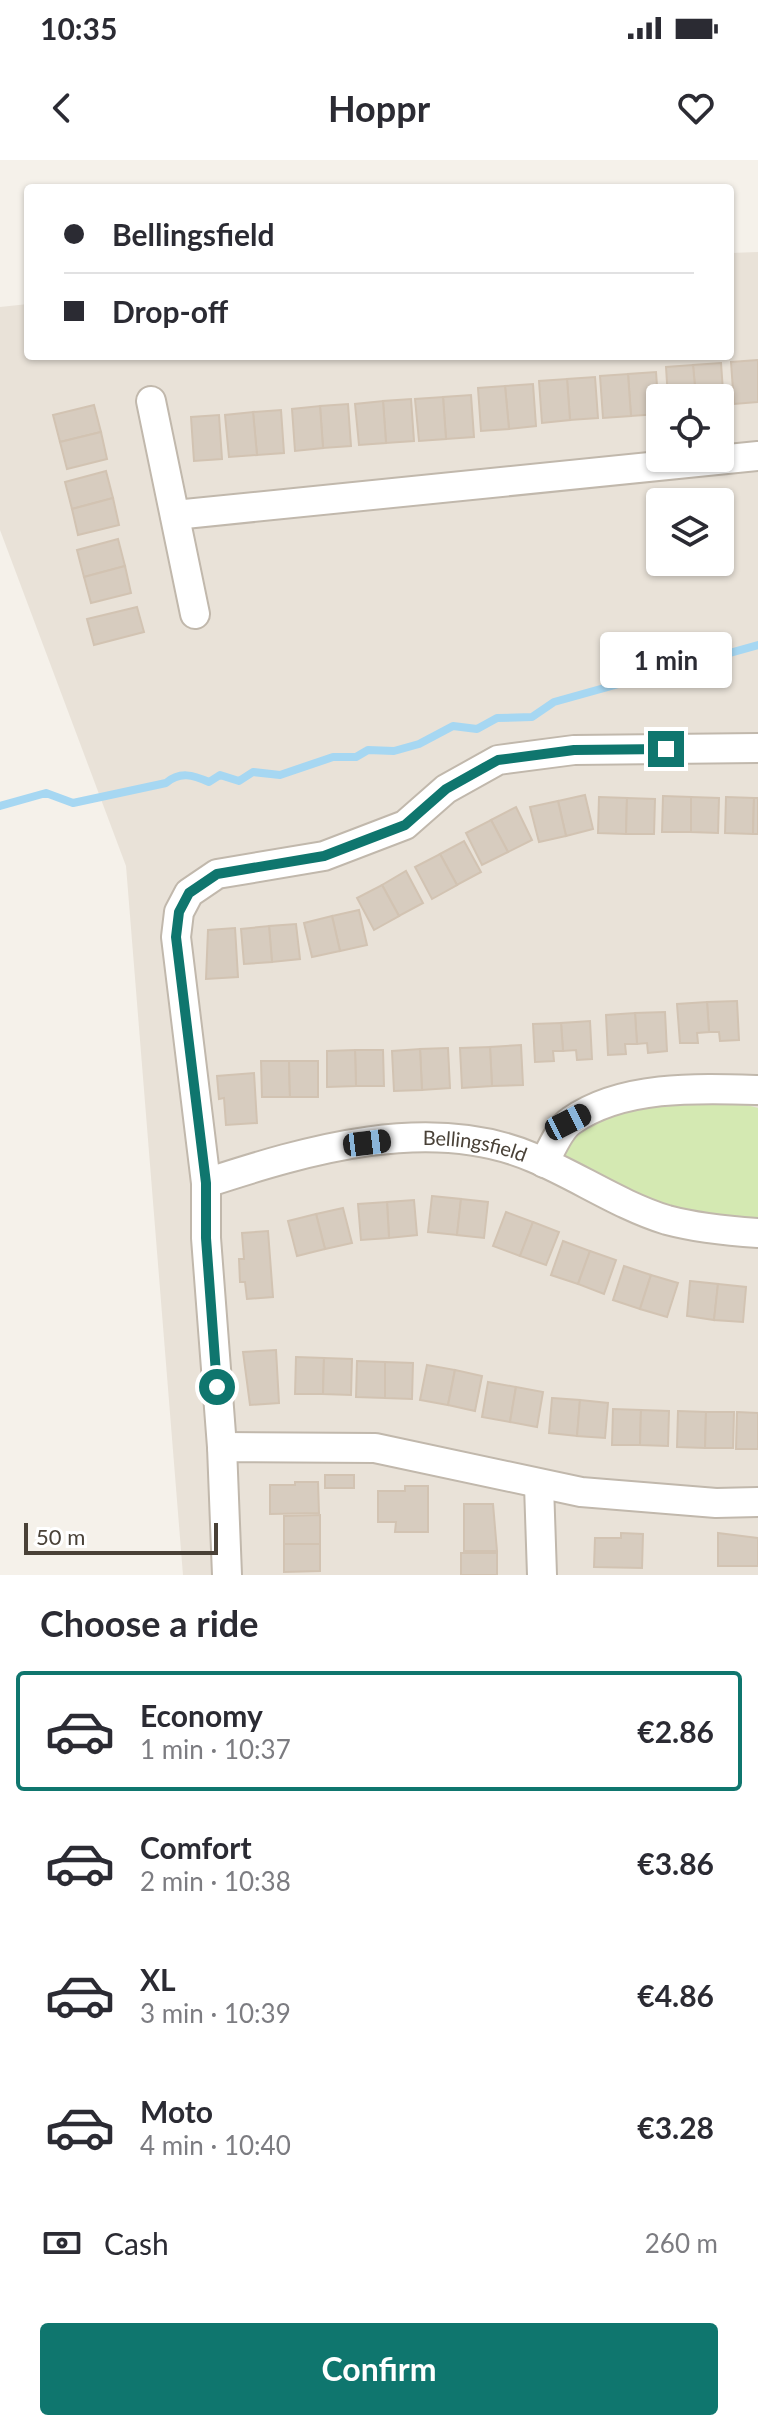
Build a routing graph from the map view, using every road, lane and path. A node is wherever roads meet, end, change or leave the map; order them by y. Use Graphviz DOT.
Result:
graph roads {
  1 [pos="151,401"];
  2 [pos="758,456"];
  3 [pos="175,515"];
  4 [pos="195,614"];
  5 [pos="758,748"];
  6 [pos="758,1090"];
  7 [pos="544,1163"];
  8 [pos="206,1183"];
  9 [pos="758,1233"];
  10 [pos="222,1447"];
  11 [pos="539,1485"];
  12 [pos="758,1502"];
  13 [pos="227,1575"];
  14 [pos="542,1575"];
  1 -- 3 [label="street"];
  2 -- 3 [label="street"];
  3 -- 4 [label="street"];
  5 -- 8 [label="street"];
  6 -- 7 [label="street"];
  7 -- 8 [label="street, Bellingsfield"];
  7 -- 9 [label="street, Bellingsfield"];
  8 -- 10 [label="street"];
  10 -- 11 [label="street"];
  10 -- 13 [label="street"];
  11 -- 12 [label="street"];
  11 -- 14 [label="street"];
}
